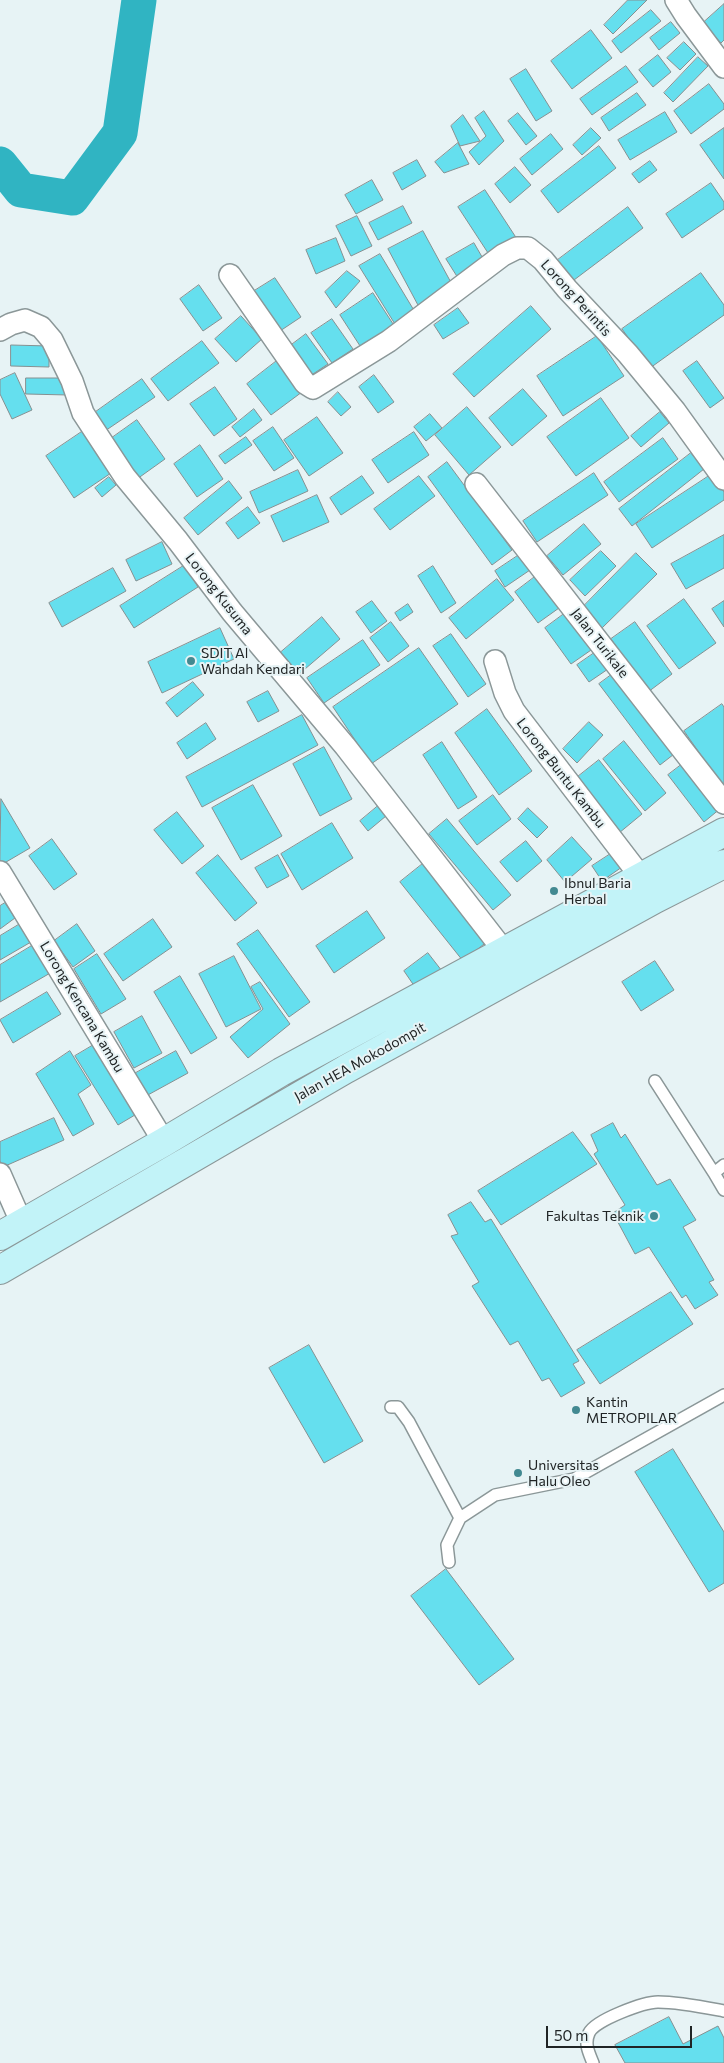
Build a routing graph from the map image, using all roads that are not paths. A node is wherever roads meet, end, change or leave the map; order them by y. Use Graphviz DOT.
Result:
graph roads {
  1 [pos="676,0"];
  2 [pos="724,67"];
  3 [pos="230,275"];
  4 [pos="0,330"];
  5 [pos="724,479"];
  6 [pos="476,484"];
  7 [pos="495,661"];
  8 [pos="724,803"];
  9 [pos="724,832"];
  10 [pos="724,864"];
  11 [pos="0,872"];
  12 [pos="641,877"];
  13 [pos="504,951"];
  14 [pos="394,1010"];
  15 [pos="409,1035"];
  16 [pos="655,1081"];
  17 [pos="164,1142"];
  18 [pos="724,1165"];
  19 [pos="714,1173"];
  20 [pos="0,1174"];
  21 [pos="724,1190"];
  22 [pos="11,1230"];
  23 [pos="0,1270"];
  24 [pos="724,1395"];
  25 [pos="391,1407"];
  26 [pos="460,1518"];
  27 [pos="449,1562"];
  28 [pos="724,2011"];
  29 [pos="593,2063"];
  1 -- 2 [label="street"];
  3 -- 5 [label="street, Lorong Perintis"];
  4 -- 13 [label="street, Lorong Kusuma"];
  6 -- 8 [label="street, Jalan Turikale"];
  7 -- 12 [label="street, Lorong Buntu Kambu"];
  9 -- 12 [label="street, Jalan HEA Mokodompit"];
  10 -- 15 [label="street, Jalan HEA Mokodompit"];
  11 -- 17 [label="street, Lorong Kencana Kambu"];
  12 -- 13 [label="street, Jalan HEA Mokodompit"];
  13 -- 14 [label="street, Jalan HEA Mokodompit"];
  14 -- 15 [label="street"];
  14 -- 17 [label="street, Jalan HEA Mokodompit"];
  15 -- 23 [label="street, Jalan HEA Mokodompit"];
  16 -- 19 [label="lane"];
  17 -- 22 [label="street, Jalan HEA Mokodompit"];
  18 -- 19 [label="lane"];
  19 -- 21 [label="lane"];
  20 -- 22 [label="street"];
  24 -- 26 [label="lane"];
  25 -- 26 [label="lane"];
  26 -- 27 [label="lane"];
  28 -- 29 [label="lane"];
}
